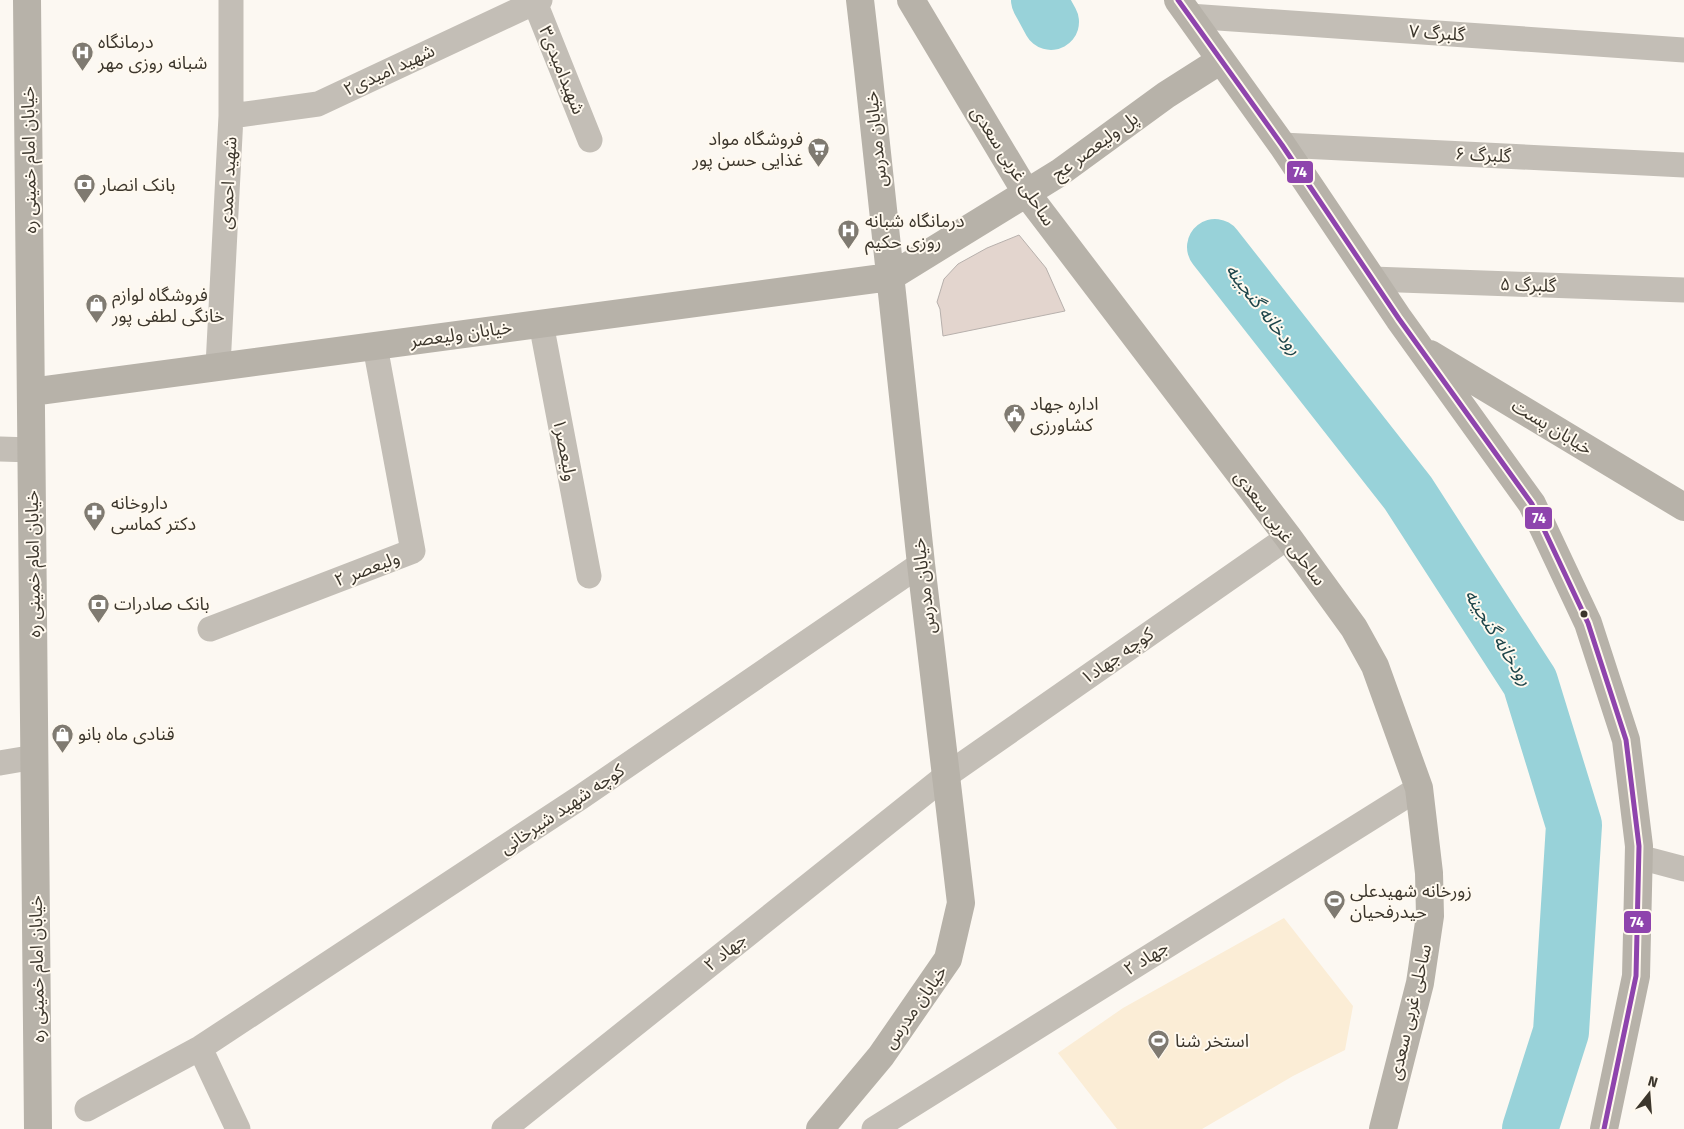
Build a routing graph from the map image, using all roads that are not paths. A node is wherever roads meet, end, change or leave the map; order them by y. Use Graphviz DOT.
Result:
graph roads {
  1 [pos="27,0"];
  2 [pos="231,0"];
  3 [pos="860,0"];
  4 [pos="911,0"];
  5 [pos="537,1"];
  6 [pos="1184,8"];
  7 [pos="1684,50"];
  8 [pos="1221,60"];
  9 [pos="231,116"];
  10 [pos="590,140"];
  11 [pos="1282,145"];
  12 [pos="1684,165"];
  13 [pos="1027,194"];
  14 [pos="890,277"];
  15 [pos="1372,279"];
  16 [pos="1684,290"];
  17 [pos="541,323"];
  18 [pos="375,346"];
  19 [pos="1420,348"];
  20 [pos="218,366"];
  21 [pos="31,392"];
  22 [pos="0,449"];
  23 [pos="32,450"];
  24 [pos="1684,507"];
  25 [pos="1288,537"];
  26 [pos="921,564"];
  27 [pos="589,576"];
  28 [pos="210,629"];
  29 [pos="35,757"];
  30 [pos="0,763"];
  31 [pos="947,775"];
  32 [pos="1419,788"];
  33 [pos="1640,858"];
  34 [pos="1684,869"];
  35 [pos="200,1048"];
  36 [pos="87,1108"];
  37 [pos="38,1129"];
  38 [pos="238,1129"];
  39 [pos="504,1129"];
  40 [pos="820,1129"];
  41 [pos="874,1129"];
  42 [pos="1382,1129"];
  43 [pos="1604,1129"];
  1 -- 21 [label="street, خیابان امام خمینی ره"];
  2 -- 9 [label="street, شهید احمدی"];
  3 -- 14 [label="street, خیابان مدرس"];
  4 -- 13 [label="street, ساحلی غربی سعدی"];
  5 -- 9 [label="street, شهید امیدی۲"];
  5 -- 10 [label="street, شهیدامیدی۳"];
  6 -- 7 [label="street, گلبرگ ۷"];
  6 -- 8 [label="street"];
  8 -- 11 [label="street"];
  8 -- 13 [label="street, پل ولیعصر عج"];
  9 -- 20 [label="street, شهید احمدی"];
  11 -- 12 [label="street, گلبرگ ۶"];
  11 -- 15 [label="street"];
  13 -- 14 [label="street, پل ولیعصر عج"];
  13 -- 25 [label="street, ساحلی غربی سعدی"];
  14 -- 17 [label="street, خیابان ولیعصر"];
  14 -- 26 [label="street, خیابان مدرس"];
  15 -- 16 [label="street, گلبرگ ۵"];
  15 -- 19 [label="street"];
  17 -- 18 [label="street, خیابان ولیعصر"];
  17 -- 27 [label="street, ولیعصر۱"];
  18 -- 20 [label="street, خیابان ولیعصر"];
  18 -- 28 [label="street, ولیعصر ۲"];
  19 -- 24 [label="street, خیابان پست"];
  19 -- 33 [label="street"];
  20 -- 21 [label="street, خیابان ولیعصر"];
  21 -- 23 [label="street, خیابان امام خمینی ره"];
  22 -- 23 [label="street"];
  23 -- 29 [label="street, خیابان امام خمینی ره"];
  25 -- 31 [label="street, کوچه جهاد۱"];
  25 -- 32 [label="street, ساحلی غربی سعدی"];
  26 -- 31 [label="street, خیابان مدرس"];
  26 -- 35 [label="street, کوچه شهید شیرخانی"];
  29 -- 30 [label="street"];
  29 -- 37 [label="street, خیابان امام خمینی ره"];
  31 -- 39 [label="street, جهاد ۲"];
  31 -- 40 [label="street, خیابان مدرس"];
  32 -- 41 [label="street, جهاد ۲"];
  32 -- 42 [label="street, ساحلی غربی سعدی"];
  33 -- 34 [label="street"];
  33 -- 43 [label="street"];
  35 -- 36 [label="street, کوچه شهید شیرخانی"];
  35 -- 38 [label="street"];
}
